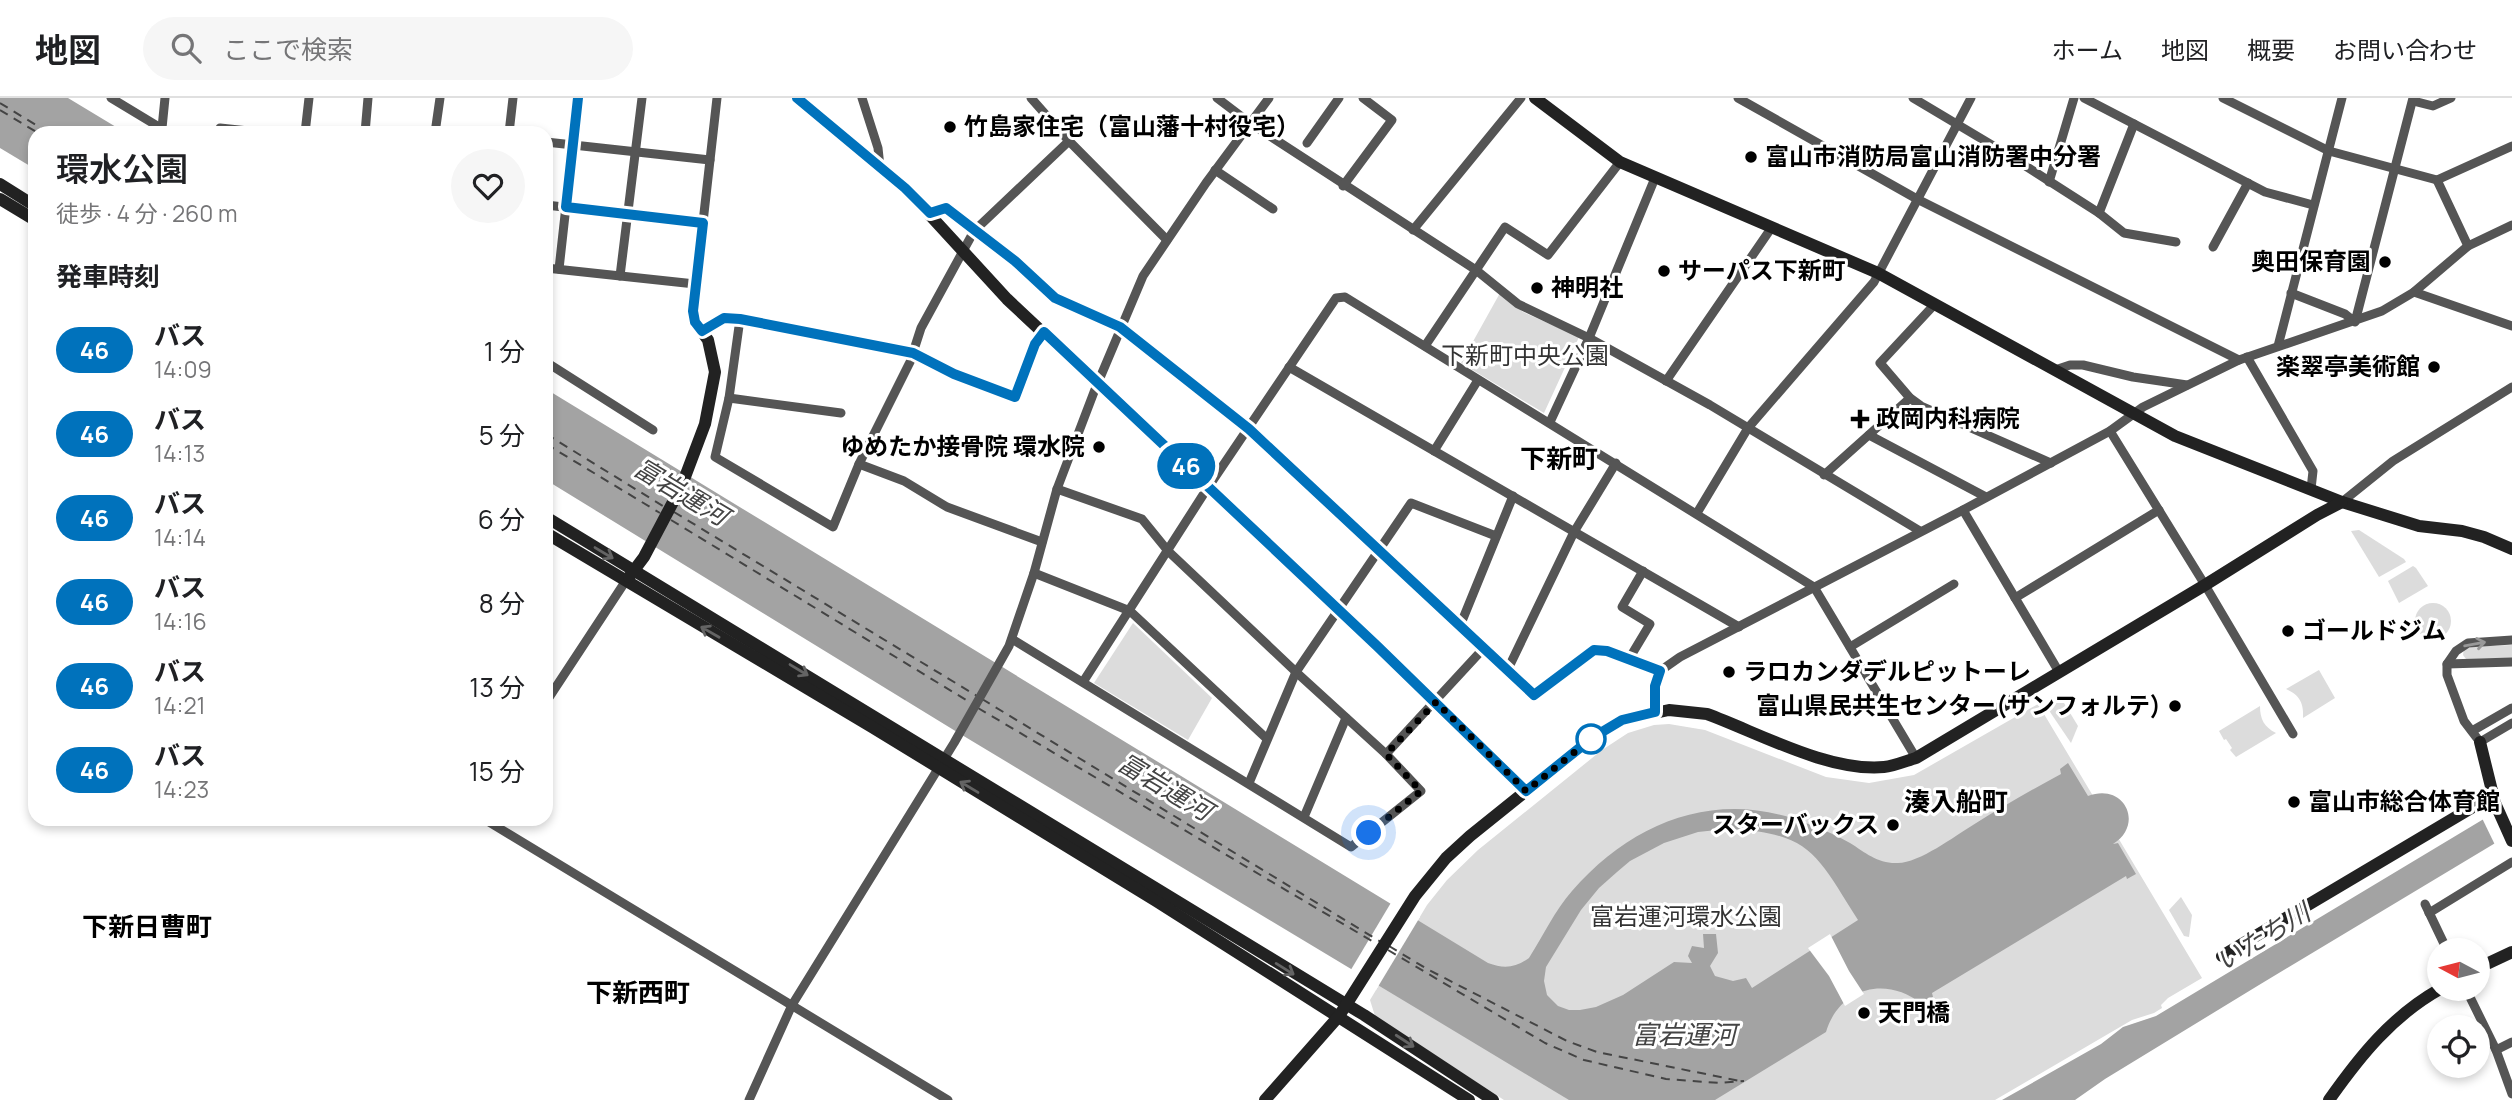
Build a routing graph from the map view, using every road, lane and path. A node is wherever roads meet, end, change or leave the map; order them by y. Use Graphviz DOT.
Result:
graph roads {
  1 [pos="111,98"];
  2 [pos="165,98"];
  3 [pos="309,98"];
  4 [pos="368,98"];
  5 [pos="440,98"];
  6 [pos="513,98"];
  7 [pos="578,98"];
  8 [pos="642,98"];
  9 [pos="717,98"];
  10 [pos="797,98"];
  11 [pos="862,98"];
  12 [pos="1031,98"];
  13 [pos="1217,98"];
  14 [pos="1269,98"];
  15 [pos="1339,98"];
  16 [pos="1363,98"];
  17 [pos="1521,98"];
  18 [pos="1535,98"];
  19 [pos="1738,98"];
  20 [pos="1913,98"];
  21 [pos="1971,98"];
  22 [pos="2074,98"];
  23 [pos="2084,98"];
  24 [pos="2223,98"];
  25 [pos="2342,98"];
  26 [pos="2451,98"];
  27 [pos="2413,100"];
  28 [pos="1250,123"];
  29 [pos="1958,123"];
  30 [pos="2134,124"];
  31 [pos="157,126"];
  32 [pos="165,126"];
  33 [pos="306,126"];
  34 [pos="366,126"];
  35 [pos="436,126"];
  36 [pos="510,126"];
  37 [pos="1069,141"];
  38 [pos="1307,142"];
  39 [pos="553,143"];
  40 [pos="573,145"];
  41 [pos="2512,146"];
  42 [pos="2329,151"];
  43 [pos="636,152"];
  44 [pos="710,160"];
  45 [pos="1620,162"];
  46 [pos="880,167"];
  47 [pos="2396,169"];
  48 [pos="1215,170"];
  49 [pos="1655,178"];
  50 [pos="2437,180"];
  51 [pos="2049,182"];
  52 [pos="2248,183"];
  53 [pos="0,184"];
  54 [pos="1343,186"];
  55 [pos="0,199"];
  56 [pos="1917,199"];
  57 [pos="28,202"];
  58 [pos="2313,205"];
  59 [pos="553,206"];
  60 [pos="566,207"];
  61 [pos="1273,209"];
  62 [pos="930,213"];
  63 [pos="2099,213"];
  64 [pos="628,214"];
  65 [pos="28,216"];
  66 [pos="703,223"];
  67 [pos="2512,225"];
  68 [pos="1772,227"];
  69 [pos="1413,230"];
  70 [pos="974,231"];
  71 [pos="1167,240"];
  72 [pos="2176,242"];
  73 [pos="2468,246"];
  74 [pos="2213,247"];
  75 [pos="963,249"];
  76 [pos="553,269"];
  77 [pos="559,269"];
  78 [pos="1476,270"];
  79 [pos="1878,273"];
  80 [pos="620,276"];
  81 [pos="695,284"];
  82 [pos="2414,292"];
  83 [pos="2291,293"];
  84 [pos="1934,304"];
  85 [pos="693,311"];
  86 [pos="740,319"];
  87 [pos="2355,322"];
  88 [pos="2512,326"];
  89 [pos="1120,327"];
  90 [pos="702,331"];
  91 [pos="1044,332"];
  92 [pos="1589,338"];
  93 [pos="1425,346"];
  94 [pos="2278,346"];
  95 [pos="913,353"];
  96 [pos="2243,359"];
  97 [pos="553,366"];
  98 [pos="1289,367"];
  99 [pos="2055,370"];
  100 [pos="1478,380"];
  101 [pos="1666,381"];
  102 [pos="1097,383"];
  103 [pos="2189,385"];
  104 [pos="2512,387"];
  105 [pos="729,398"];
  106 [pos="1910,398"];
  107 [pos="841,413"];
  108 [pos="2134,413"];
  109 [pos="1550,422"];
  110 [pos="1748,428"];
  111 [pos="1249,429"];
  112 [pos="653,430"];
  113 [pos="2110,431"];
  114 [pos="1870,435"];
  115 [pos="1434,451"];
  116 [pos="1616,463"];
  117 [pos="2051,463"];
  118 [pos="859,464"];
  119 [pos="1824,475"];
  120 [pos="1208,488"];
  121 [pos="1058,489"];
  122 [pos="2311,489"];
  123 [pos="1513,496"];
  124 [pos="1986,497"];
  125 [pos="2342,502"];
  126 [pos="1963,510"];
  127 [pos="2160,510"];
  128 [pos="1696,513"];
  129 [pos="553,521"];
  130 [pos="1920,531"];
  131 [pos="1574,532"];
  132 [pos="1496,536"];
  133 [pos="553,537"];
  134 [pos="1042,542"];
  135 [pos="2512,548"];
  136 [pos="1378,550"];
  137 [pos="1168,551"];
  138 [pos="1643,570"];
  139 [pos="634,571"];
  140 [pos="1034,573"];
  141 [pos="625,582"];
  142 [pos="1954,584"];
  143 [pos="2205,585"];
  144 [pos="1814,587"];
  145 [pos="2015,598"];
  146 [pos="1338,609"];
  147 [pos="1130,611"];
  148 [pos="1460,626"];
  149 [pos="1739,627"];
  150 [pos="1012,639"];
  151 [pos="2512,640"];
  152 [pos="1850,647"];
  153 [pos="1483,649"];
  154 [pos="1629,659"];
  155 [pos="2512,662"];
  156 [pos="2447,664"];
  157 [pos="1507,671"];
  158 [pos="1660,671"];
  159 [pos="1296,672"];
  160 [pos="2059,673"];
  161 [pos="1083,682"];
  162 [pos="553,691"];
  163 [pos="1436,702"];
  164 [pos="2512,708"];
  165 [pos="1655,712"];
  166 [pos="1346,718"];
  167 [pos="2512,723"];
  168 [pos="2472,731"];
  169 [pos="2293,734"];
  170 [pos="1266,738"];
  171 [pos="2480,742"];
  172 [pos="1386,754"];
  173 [pos="1916,758"];
  174 [pos="942,763"];
  175 [pos="1248,783"];
  176 [pos="1526,791"];
  177 [pos="2494,799"];
  178 [pos="1304,817"];
  179 [pos="496,826"];
  180 [pos="2512,841"];
  181 [pos="2512,862"];
  182 [pos="2441,938"];
  183 [pos="2512,952"];
  184 [pos="2222,956"];
  185 [pos="2490,962"];
  186 [pos="2427,996"];
  187 [pos="2472,1001"];
  188 [pos="792,1005"];
  189 [pos="1343,1011"];
  190 [pos="2512,1042"];
  191 [pos="2496,1050"];
  192 [pos="2512,1094"];
  193 [pos="749,1100"];
  194 [pos="948,1100"];
  195 [pos="1265,1100"];
  196 [pos="1469,1100"];
  197 [pos="1493,1100"];
  198 [pos="2329,1100"];
  1 -- 31 [label="street"];
  2 -- 32 [label="street"];
  3 -- 33 [label="street"];
  4 -- 34 [label="street"];
  5 -- 35 [label="street"];
  6 -- 36 [label="street"];
  7 -- 40 [label="street"];
  8 -- 43 [label="street"];
  9 -- 44 [label="street"];
  10 -- 46 [label="street"];
  11 -- 46 [label="street"];
  12 -- 37 [label="street"];
  13 -- 28 [label="street"];
  14 -- 28 [label="street"];
  15 -- 38 [label="street"];
  16 -- 54 [label="street"];
  17 -- 69 [label="street"];
  18 -- 45 [label="street"];
  19 -- 56 [label="street"];
  20 -- 29 [label="street"];
  21 -- 29 [label="street"];
  22 -- 51 [label="street"];
  23 -- 30 [label="street"];
  24 -- 42 [label="street"];
  25 -- 42 [label="street"];
  26 -- 27 [label="street"];
  27 -- 47 [label="street"];
  28 -- 48 [label="street"];
  28 -- 54 [label="street"];
  29 -- 51 [label="street"];
  29 -- 56 [label="street"];
  30 -- 52 [label="street"];
  30 -- 63 [label="street"];
  37 -- 70 [label="street"];
  37 -- 71 [label="street"];
  39 -- 40 [label="street"];
  40 -- 43 [label="street"];
  40 -- 60 [label="street"];
  41 -- 50 [label="street"];
  42 -- 47 [label="street"];
  42 -- 58 [label="street"];
  43 -- 44 [label="street"];
  43 -- 64 [label="street"];
  44 -- 66 [label="street"];
  45 -- 49 [label="street"];
  45 -- 78 [label="street"];
  46 -- 62 [label="street"];
  47 -- 50 [label="street"];
  47 -- 87 [label="street"];
  48 -- 61 [label="street"];
  48 -- 71 [label="street"];
  49 -- 68 [label="street"];
  49 -- 92 [label="street"];
  50 -- 73 [label="street"];
  51 -- 63 [label="street"];
  52 -- 58 [label="street"];
  52 -- 74 [label="street"];
  53 -- 57 [label="street"];
  54 -- 69 [label="street"];
  55 -- 65 [label="street"];
  56 -- 79 [label="street"];
  56 -- 96 [label="street"];
  58 -- 83 [label="street"];
  59 -- 60 [label="street"];
  60 -- 64 [label="street"];
  60 -- 77 [label="street"];
  62 -- 70 [label="street"];
  62 -- 75 [label="street"];
  63 -- 72 [label="street"];
  64 -- 66 [label="street"];
  64 -- 80 [label="street"];
  66 -- 81 [label="street"];
  67 -- 73 [label="street"];
  68 -- 79 [label="street"];
  68 -- 101 [label="street"];
  69 -- 78 [label="street"];
  70 -- 75 [label="street"];
  70 -- 89 [label="street"];
  71 -- 89 [label="street"];
  73 -- 82 [label="street"];
  75 -- 91 [label="street"];
  75 -- 95 [label="street"];
  76 -- 77 [label="street"];
  77 -- 80 [label="street"];
  78 -- 92 [label="street"];
  78 -- 93 [label="street"];
  79 -- 84 [label="street"];
  79 -- 110 [label="street"];
  80 -- 81 [label="street"];
  81 -- 85 [label="street"];
  82 -- 87 [label="street"];
  82 -- 88 [label="street"];
  83 -- 87 [label="street"];
  83 -- 94 [label="street"];
  84 -- 99 [label="street"];
  84 -- 106 [label="street"];
  85 -- 90 [label="street"];
  86 -- 90 [label="street"];
  86 -- 95 [label="street"];
  86 -- 105 [label="street"];
  87 -- 94 [label="street"];
  89 -- 102 [label="street"];
  89 -- 111 [label="street"];
  90 -- 139 [label="street"];
  91 -- 95 [label="street"];
  91 -- 102 [label="street"];
  92 -- 101 [label="street"];
  92 -- 109 [label="street"];
  93 -- 98 [label="street"];
  93 -- 100 [label="street"];
  94 -- 96 [label="street"];
  95 -- 118 [label="street"];
  96 -- 103 [label="street"];
  96 -- 122 [label="street"];
  97 -- 112 [label="street"];
  98 -- 111 [label="street"];
  98 -- 115 [label="street"];
  99 -- 103 [label="street"];
  99 -- 108 [label="street"];
  100 -- 109 [label="street"];
  100 -- 115 [label="street"];
  101 -- 110 [label="street"];
  102 -- 120 [label="street"];
  102 -- 121 [label="street"];
  103 -- 108 [label="street"];
  104 -- 125 [label="street"];
  105 -- 107 [label="street"];
  105 -- 118 [label="street"];
  106 -- 114 [label="street"];
  106 -- 117 [label="street"];
  108 -- 113 [label="street"];
  108 -- 122 [label="street"];
  109 -- 116 [label="street"];
  110 -- 119 [label="street"];
  110 -- 128 [label="street"];
  111 -- 120 [label="street"];
  111 -- 136 [label="street"];
  113 -- 117 [label="street"];
  113 -- 127 [label="street"];
  114 -- 119 [label="street"];
  114 -- 124 [label="street"];
  115 -- 123 [label="street"];
  116 -- 128 [label="street"];
  116 -- 131 [label="street"];
  117 -- 124 [label="street"];
  118 -- 134 [label="street"];
  119 -- 130 [label="street"];
  120 -- 137 [label="street"];
  120 -- 146 [label="street"];
  121 -- 134 [label="street"];
  121 -- 137 [label="street"];
  122 -- 125 [label="street"];
  123 -- 131 [label="street"];
  123 -- 132 [label="street"];
  124 -- 126 [label="street"];
  125 -- 135 [label="street"];
  125 -- 143 [label="street"];
  126 -- 130 [label="street"];
  126 -- 145 [label="street"];
  127 -- 143 [label="street"];
  127 -- 145 [label="street"];
  128 -- 144 [label="street"];
  129 -- 139 [label="street, one-way"];
  130 -- 144 [label="street"];
  131 -- 138 [label="street"];
  131 -- 157 [label="street"];
  132 -- 136 [label="street"];
  132 -- 148 [label="street"];
  133 -- 141 [label="street"];
  134 -- 140 [label="street"];
  136 -- 146 [label="street"];
  136 -- 148 [label="street"];
  137 -- 147 [label="street"];
  137 -- 159 [label="street"];
  138 -- 149 [label="street"];
  138 -- 154 [label="street"];
  139 -- 141 [label="street"];
  139 -- 174 [label="street, one-way"];
  140 -- 147 [label="street"];
  140 -- 150 [label="street"];
  141 -- 162 [label="street"];
  174 -- 141 [label="street, one-way"];
  142 -- 152 [label="street"];
  143 -- 160 [label="street"];
  143 -- 169 [label="street"];
  144 -- 149 [label="street"];
  144 -- 152 [label="street"];
  145 -- 160 [label="street"];
  146 -- 159 [label="street"];
  146 -- 163 [label="street"];
  147 -- 161 [label="street"];
  147 -- 170 [label="street"];
  148 -- 153 [label="street"];
  149 -- 158 [label="street"];
  150 -- 161 [label="street"];
  150 -- 174 [label="street"];
  156 -- 151 [label="street, one-way"];
  152 -- 173 [label="street"];
  153 -- 157 [label="street"];
  153 -- 163 [label="street"];
  154 -- 157 [label="street"];
  154 -- 158 [label="street"];
  155 -- 156 [label="street"];
  156 -- 168 [label="street"];
  158 -- 165 [label="street"];
  159 -- 166 [label="street"];
  159 -- 170 [label="street"];
  160 -- 173 [label="street"];
  161 -- 175 [label="street"];
  163 -- 172 [label="street"];
  163 -- 176 [label="street"];
  164 -- 168 [label="street"];
  165 -- 173 [label="street"];
  165 -- 176 [label="street"];
  166 -- 172 [label="street"];
  166 -- 178 [label="street"];
  167 -- 171 [label="street"];
  168 -- 171 [label="street"];
  170 -- 175 [label="street"];
  171 -- 177 [label="street"];
  172 -- 178 [label="street"];
  174 -- 188 [label="street"];
  174 -- 189 [label="street"];
  175 -- 178 [label="street"];
  176 -- 189 [label="street"];
  177 -- 180 [label="street"];
  177 -- 184 [label="street"];
  179 -- 188 [label="street"];
  181 -- 182 [label="street"];
  183 -- 185 [label="street"];
  186 -- 198 [label="street"];
  187 -- 191 [label="street"];
  188 -- 193 [label="street"];
  188 -- 194 [label="street"];
  189 -- 195 [label="street"];
  189 -- 196 [label="street"];
  189 -- 197 [label="street, one-way"];
  190 -- 191 [label="street"];
  191 -- 192 [label="street"];
}
